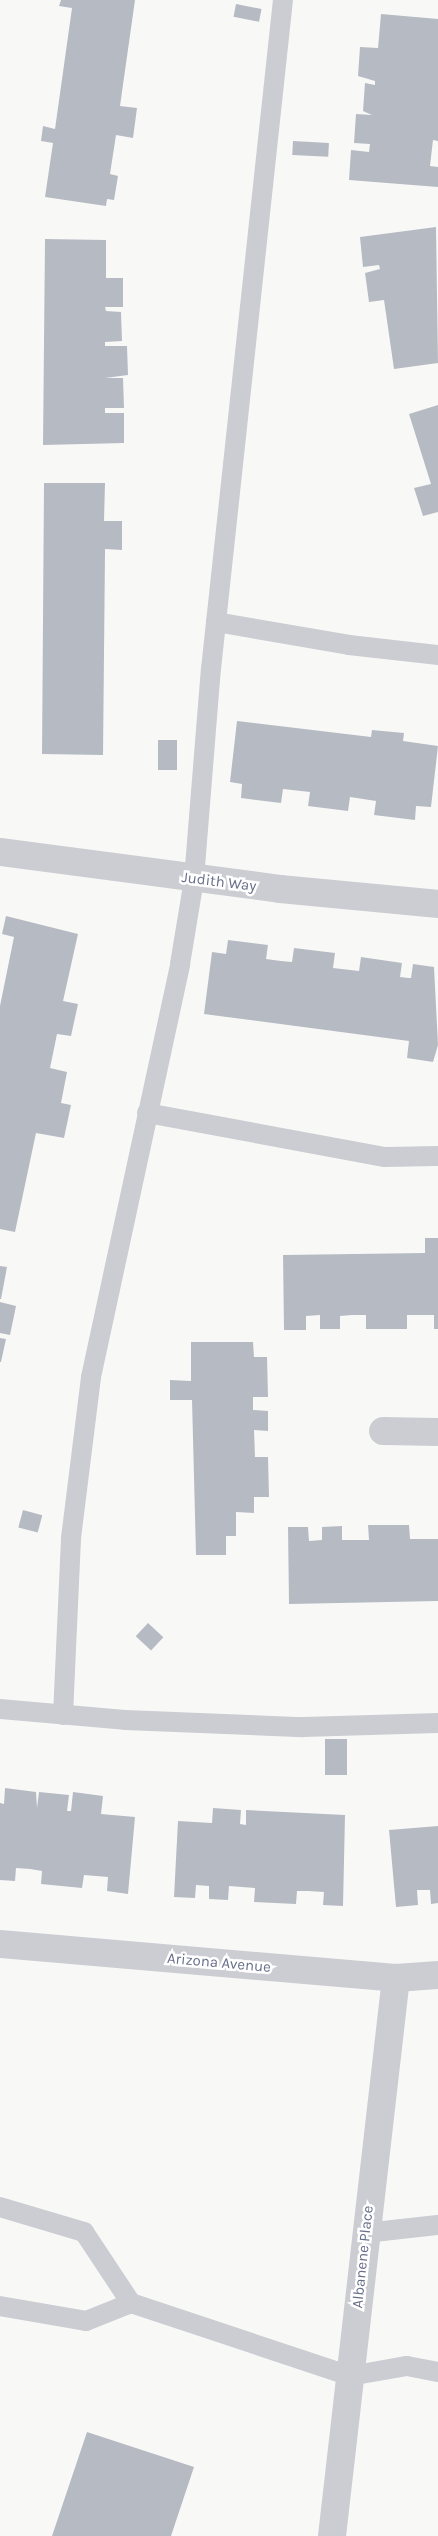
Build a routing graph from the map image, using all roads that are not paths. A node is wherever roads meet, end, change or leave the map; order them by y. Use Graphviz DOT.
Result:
graph roads {
  1 [pos="283,0"];
  2 [pos="216,622"];
  3 [pos="438,655"];
  4 [pos="0,852"];
  5 [pos="194,879"];
  6 [pos="438,904"];
  7 [pos="147,1112"];
  8 [pos="438,1156"];
  9 [pos="382,1431"];
  10 [pos="438,1432"];
  11 [pos="0,1710"];
  12 [pos="63,1715"];
  13 [pos="438,1723"];
  14 [pos="0,1944"];
  15 [pos="438,1975"];
  16 [pos="396,1978"];
  17 [pos="0,2207"];
  18 [pos="438,2225"];
  19 [pos="365,2233"];
  20 [pos="131,2303"];
  21 [pos="0,2306"];
  22 [pos="438,2372"];
  23 [pos="350,2376"];
  24 [pos="332,2536"];
  1 -- 2 [label="lane"];
  2 -- 3 [label="lane"];
  2 -- 5 [label="lane"];
  4 -- 5 [label="street, Judith Way"];
  5 -- 6 [label="street, Judith Way"];
  5 -- 7 [label="lane"];
  7 -- 8 [label="lane"];
  7 -- 12 [label="lane"];
  9 -- 10 [label="street"];
  11 -- 12 [label="lane"];
  12 -- 13 [label="lane"];
  14 -- 16 [label="street, Arizona Avenue"];
  15 -- 16 [label="street, Arizona Avenue"];
  16 -- 19 [label="street, Albanene Place"];
  17 -- 20 [label="lane"];
  18 -- 19 [label="lane"];
  19 -- 23 [label="street, Albanene Place"];
  20 -- 21 [label="lane"];
  20 -- 23 [label="lane"];
  22 -- 23 [label="lane"];
  23 -- 24 [label="street, Albanene Place"];
}
